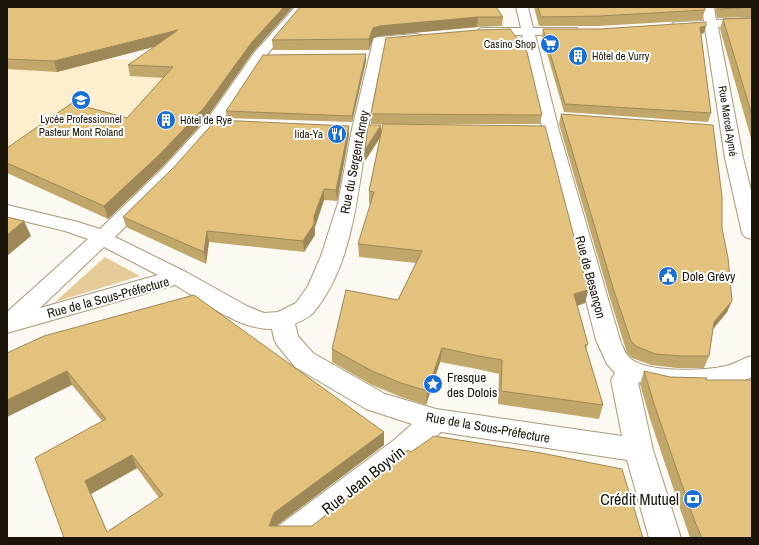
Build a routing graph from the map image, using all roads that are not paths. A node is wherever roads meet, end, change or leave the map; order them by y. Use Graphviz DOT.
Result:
graph roads {
  1 [pos="301,7"];
  2 [pos="522,7"];
  3 [pos="708,7"];
  4 [pos="752,22"];
  5 [pos="711,24"];
  6 [pos="669,27"];
  7 [pos="529,31"];
  8 [pos="582,31"];
  9 [pos="470,33"];
  10 [pos="424,37"];
  11 [pos="7,211"];
  12 [pos="752,233"];
  13 [pos="102,238"];
  14 [pos="178,278"];
  15 [pos="282,320"];
  16 [pos="7,325"];
  17 [pos="752,365"];
  18 [pos="630,370"];
  19 [pos="436,420"];
  20 [pos="639,450"];
  21 [pos="288,538"];
  22 [pos="665,538"];
  1 -- 13 [label="street"];
  2 -- 7 [label="street, Rue de Besançon"];
  3 -- 5 [label="street, Rue Marcel Aymé"];
  4 -- 5 [label="street"];
  5 -- 6 [label="street"];
  5 -- 12 [label="street, Rue Marcel Aymé"];
  7 -- 8 [label="street"];
  7 -- 9 [label="street"];
  7 -- 18 [label="street, Rue de Besançon"];
  10 -- 15 [label="street, Rue du Sergent Arney"];
  11 -- 13 [label="street"];
  13 -- 14 [label="street"];
  13 -- 16 [label="street"];
  14 -- 15 [label="street, Rue de la Sous-Préfecture"];
  14 -- 16 [label="street, Rue de la Sous-Préfecture"];
  15 -- 19 [label="street, Rue de la Sous-Préfecture"];
  17 -- 18 [label="street"];
  18 -- 20 [label="street"];
  19 -- 20 [label="street, Rue de la Sous-Préfecture"];
  19 -- 21 [label="street, Rue Jean Boyvin"];
  20 -- 22 [label="street"];
}
